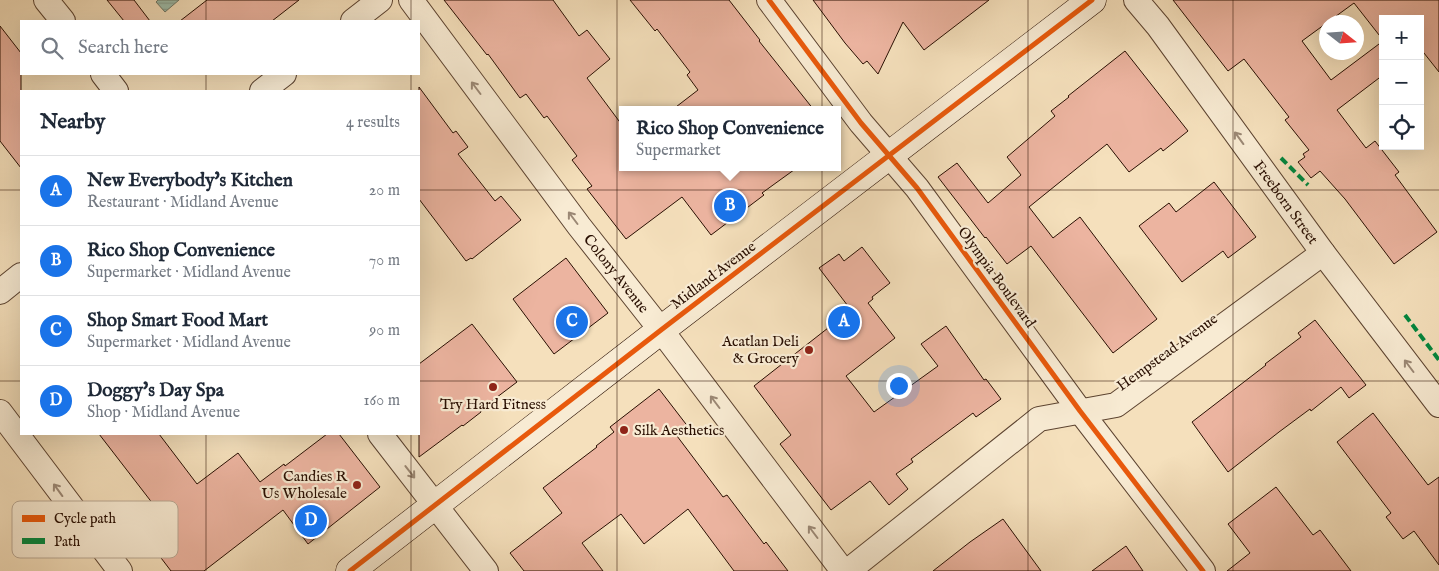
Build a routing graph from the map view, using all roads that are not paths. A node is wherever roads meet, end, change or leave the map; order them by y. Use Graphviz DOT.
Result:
graph roads {
  1 [pos="46,0"];
  2 [pos="380,0"];
  3 [pos="411,0"];
  4 [pos="769,0"];
  5 [pos="1092,0"];
  6 [pos="1136,0"];
  7 [pos="62,20"];
  8 [pos="354,20"];
  9 [pos="104,75"];
  10 [pos="283,75"];
  11 [pos="115,90"];
  12 [pos="263,90"];
  13 [pos="889,156"];
  14 [pos="1323,253"];
  15 [pos="20,276"];
  16 [pos="0,292"];
  17 [pos="661,330"];
  18 [pos="1439,405"];
  19 [pos="1080,411"];
  20 [pos="0,412"];
  21 [pos="381,435"];
  22 [pos="67,501"];
  23 [pos="436,504"];
  24 [pos="110,558"];
  25 [pos="120,571"];
  26 [pos="350,571"];
  27 [pos="486,571"];
  28 [pos="843,571"];
  29 [pos="848,571"];
  30 [pos="1203,571"];
  1 -- 7 [label="street"];
  2 -- 8 [label="street"];
  17 -- 3 [label="street, Colony Avenue, one-way"];
  4 -- 13 [label="street, Olympia Boulevard"];
  5 -- 13 [label="main road, Midland Avenue"];
  14 -- 6 [label="street, Freeborn Street, one-way"];
  9 -- 11 [label="street"];
  10 -- 12 [label="street"];
  13 -- 17 [label="main road, Midland Avenue"];
  13 -- 19 [label="street, Olympia Boulevard"];
  18 -- 14 [label="street, Freeborn Street, one-way"];
  14 -- 19 [label="street, Hempstead Avenue"];
  15 -- 16 [label="street"];
  17 -- 23 [label="main road, Midland Avenue"];
  28 -- 17 [label="street, Colony Avenue, one-way"];
  19 -- 29 [label="street, Hempstead Avenue"];
  19 -- 30 [label="street, Olympia Boulevard"];
  22 -- 20 [label="street, one-way"];
  21 -- 23 [label="street, one-way"];
  23 -- 26 [label="main road, Midland Avenue"];
  23 -- 27 [label="street"];
  25 -- 24 [label="street, one-way"];
}
